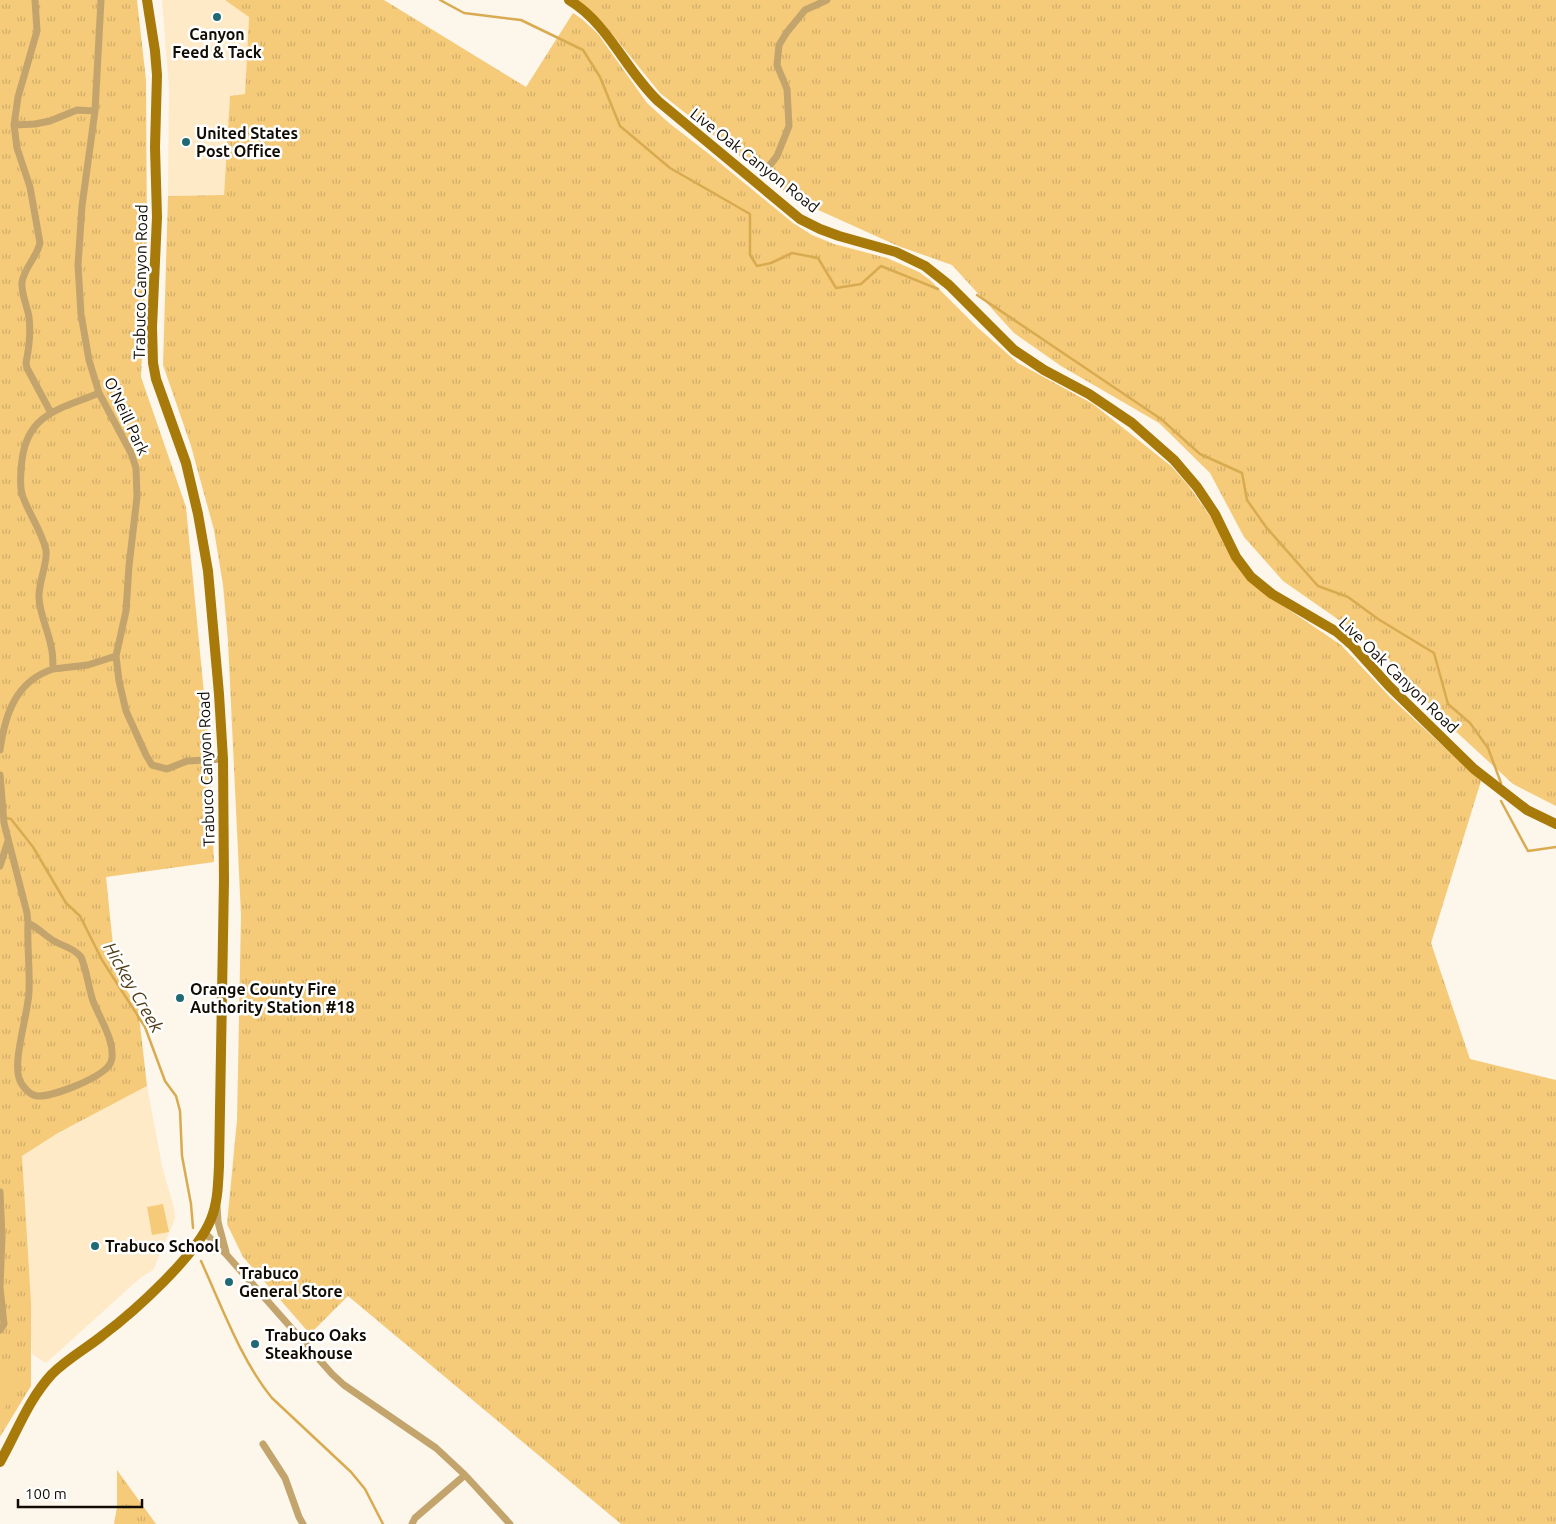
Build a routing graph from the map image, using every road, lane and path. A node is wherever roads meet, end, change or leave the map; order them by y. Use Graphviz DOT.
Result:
graph roads {
  1 [pos="35,0"];
  2 [pos="102,0"];
  3 [pos="147,0"];
  4 [pos="569,0"];
  5 [pos="827,0"];
  6 [pos="95,111"];
  7 [pos="14,125"];
  8 [pos="770,165"];
  9 [pos="99,393"];
  10 [pos="51,413"];
  11 [pos="116,656"];
  12 [pos="53,669"];
  13 [pos="0,750"];
  14 [pos="223,759"];
  15 [pos="0,775"];
  16 [pos="1556,824"];
  17 [pos="8,841"];
  18 [pos="0,866"];
  19 [pos="28,923"];
  20 [pos="0,1192"];
  21 [pos="216,1201"];
  22 [pos="204,1232"];
  23 [pos="1,1239"];
  24 [pos="228,1257"];
  25 [pos="0,1330"];
  26 [pos="263,1444"];
  27 [pos="0,1462"];
  28 [pos="465,1475"];
  29 [pos="303,1524"];
  30 [pos="412,1524"];
  31 [pos="510,1524"];
  1 -- 7 [label="street"];
  2 -- 6 [label="street, O'Neill Park"];
  3 -- 14 [label="main road, Trabuco Canyon Road"];
  4 -- 16 [label="main road, Live Oak Canyon Road"];
  5 -- 8 [label="street"];
  6 -- 7 [label="street"];
  6 -- 9 [label="street, O'Neill Park"];
  7 -- 10 [label="street"];
  9 -- 10 [label="street"];
  9 -- 11 [label="street, O'Neill Park"];
  10 -- 12 [label="street"];
  11 -- 12 [label="street"];
  11 -- 14 [label="street, O'Neill Park"];
  12 -- 13 [label="street"];
  14 -- 21 [label="main road, Trabuco Canyon Road"];
  15 -- 17 [label="street"];
  17 -- 18 [label="street"];
  17 -- 19 [label="street"];
  19 -- 19 [label="street"];
  20 -- 23 [label="street"];
  21 -- 22 [label="main road, Trabuco Canyon Road"];
  21 -- 24 [label="street"];
  22 -- 24 [label="street"];
  22 -- 27 [label="main road, Trabuco Canyon Road"];
  23 -- 25 [label="street"];
  24 -- 28 [label="street"];
  26 -- 29 [label="street"];
  28 -- 30 [label="street"];
  28 -- 31 [label="street"];
}
